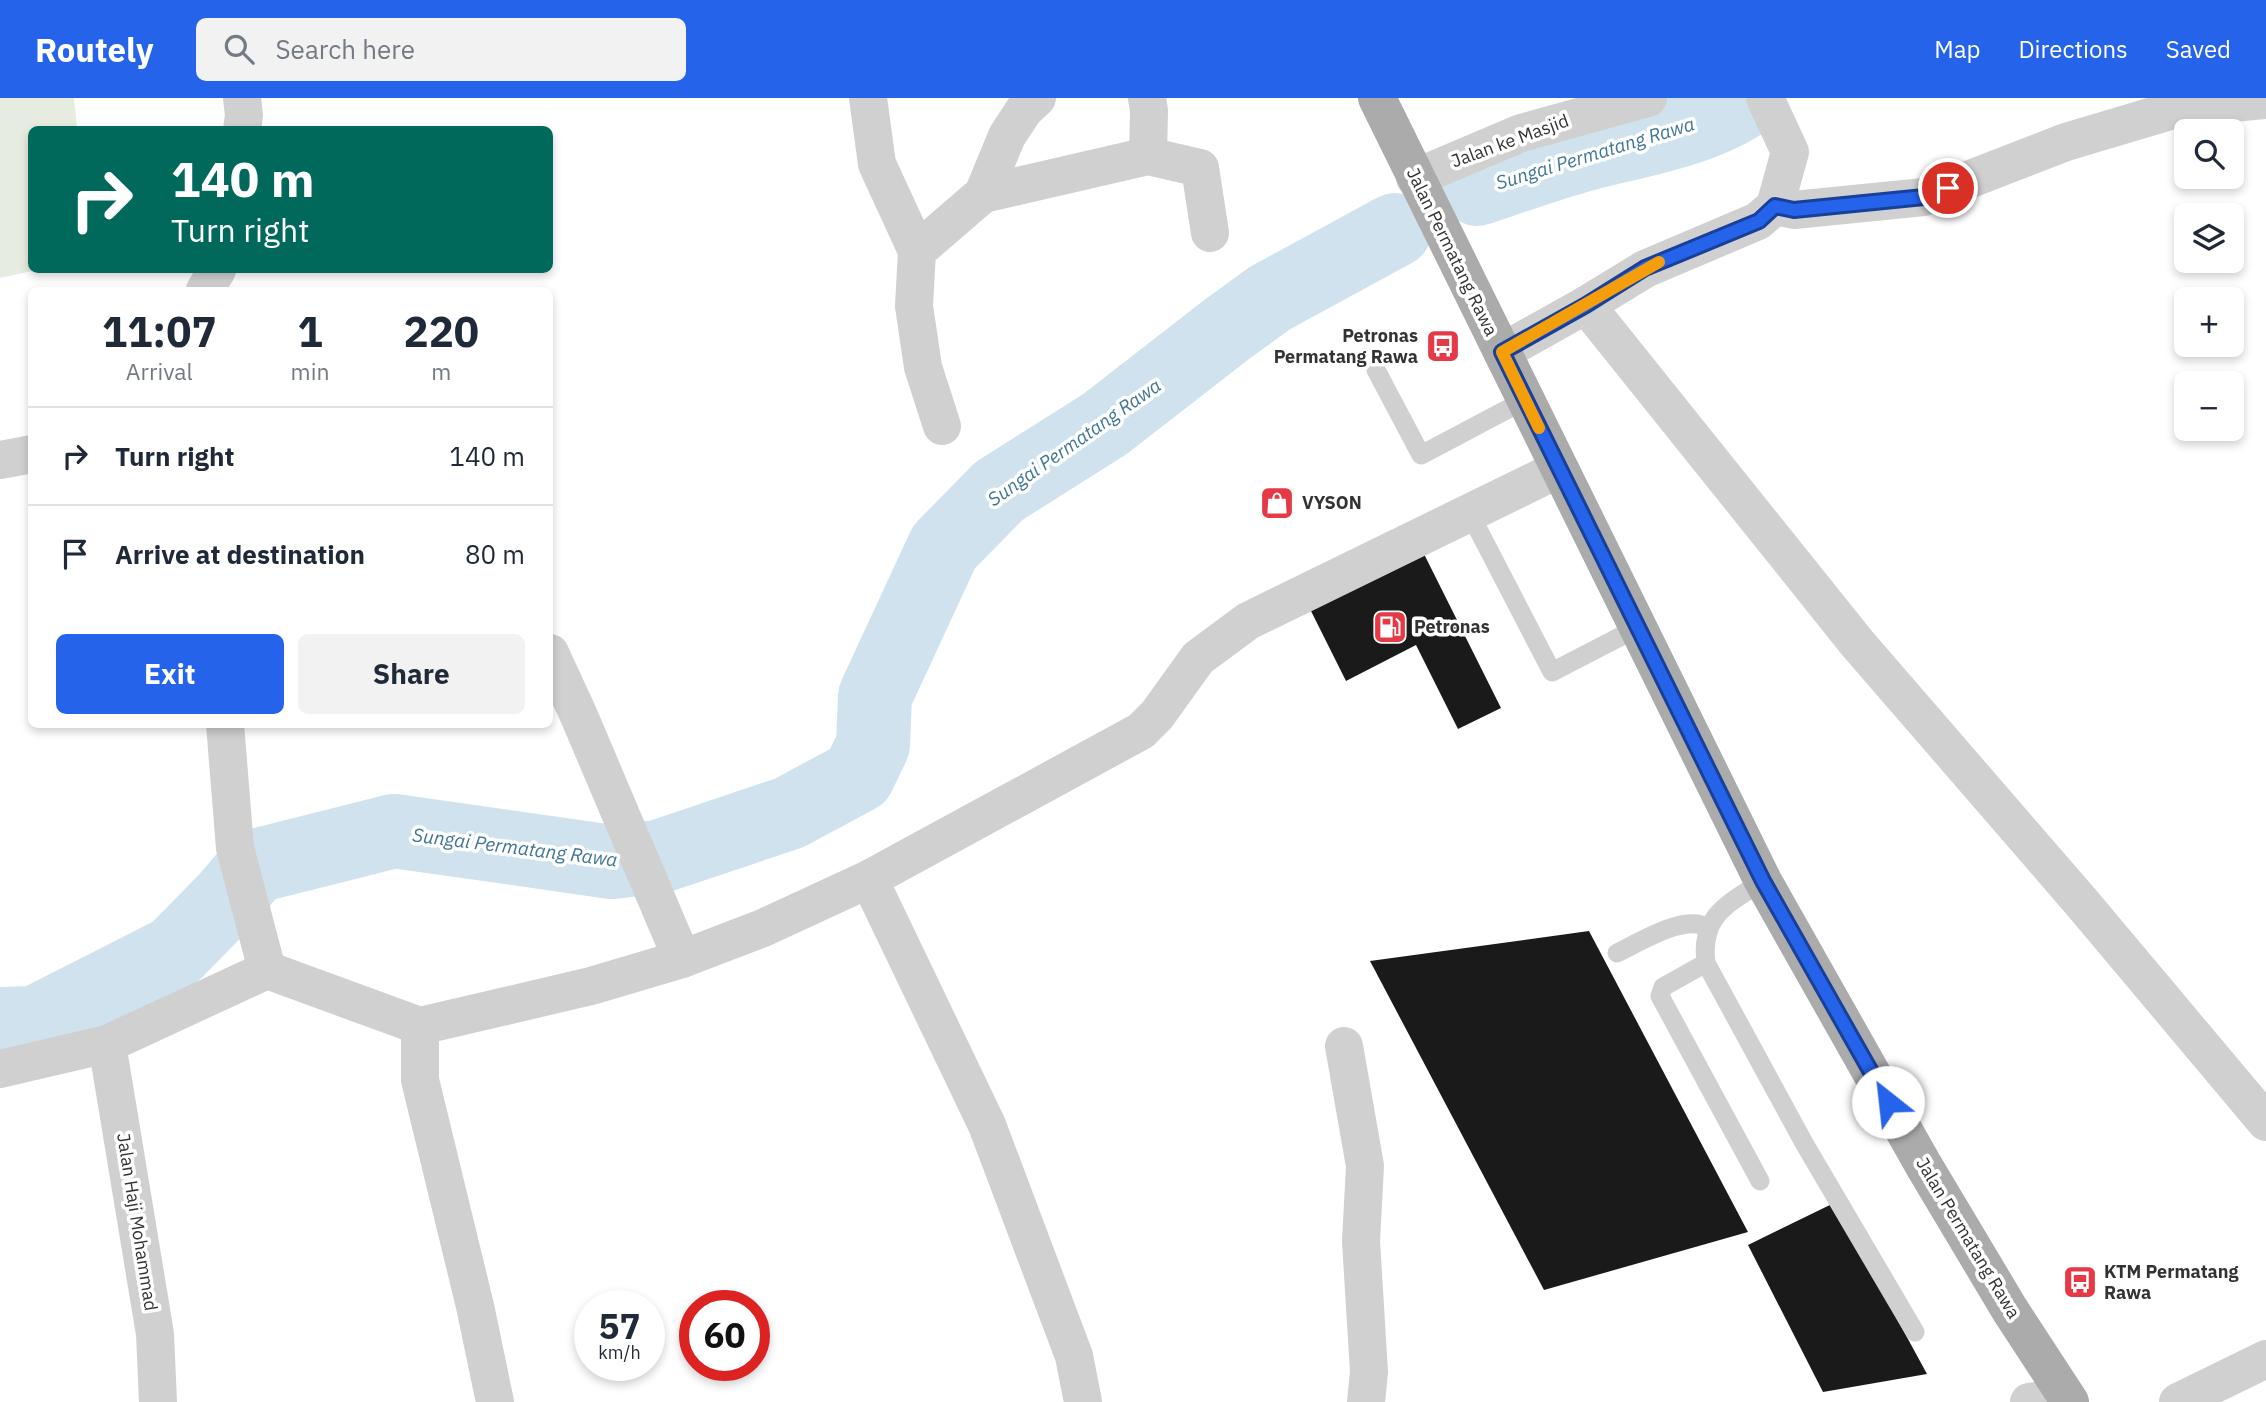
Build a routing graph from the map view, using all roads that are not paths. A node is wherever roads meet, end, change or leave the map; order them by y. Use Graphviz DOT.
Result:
graph roads {
  1 [pos="242,98"];
  2 [pos="867,98"];
  3 [pos="1037,98"];
  4 [pos="1147,98"];
  5 [pos="1377,98"];
  6 [pos="1537,98"];
  7 [pos="1648,98"];
  8 [pos="2266,100"];
  9 [pos="1767,101"];
  10 [pos="2181,103"];
  11 [pos="1574,117"];
  12 [pos="243,126"];
  13 [pos="1148,156"];
  14 [pos="983,194"];
  15 [pos="1426,200"];
  16 [pos="1775,206"];
  17 [pos="1210,233"];
  18 [pos="917,251"];
  19 [pos="1586,305"];
  20 [pos="1502,352"];
  21 [pos="1376,370"];
  22 [pos="1525,400"];
  23 [pos="942,426"];
  24 [pos="28,455"];
  25 [pos="0,460"];
  26 [pos="1559,469"];
  27 [pos="1469,512"];
  28 [pos="1637,628"];
  29 [pos="553,660"];
  30 [pos="225,728"];
  31 [pos="869,879"];
  32 [pos="1763,881"];
  33 [pos="1709,928"];
  34 [pos="1617,953"];
  35 [pos="682,959"];
  36 [pos="1706,963"];
  37 [pos="267,970"];
  38 [pos="420,1026"];
  39 [pos="107,1044"];
  40 [pos="1344,1046"];
  41 [pos="0,1069"];
  42 [pos="2266,1122"];
  43 [pos="1760,1181"];
  44 [pos="1915,1332"];
  45 [pos="2266,1359"];
  46 [pos="2068,1399"];
  47 [pos="158,1402"];
  48 [pos="495,1402"];
  49 [pos="1083,1402"];
  50 [pos="1366,1402"];
  51 [pos="2029,1402"];
  52 [pos="2178,1402"];
  1 -- 12 [label="street"];
  2 -- 18 [label="street"];
  3 -- 14 [label="street"];
  4 -- 13 [label="street"];
  5 -- 15 [label="main road, Jalan Permatang Rawa"];
  6 -- 11 [label="street"];
  7 -- 11 [label="street, Jalan ke Masjid"];
  8 -- 10 [label="street"];
  9 -- 16 [label="street"];
  10 -- 16 [label="street"];
  11 -- 15 [label="street, Jalan ke Masjid"];
  13 -- 14 [label="street"];
  13 -- 17 [label="street"];
  14 -- 18 [label="street"];
  15 -- 20 [label="main road, Jalan Permatang Rawa"];
  16 -- 19 [label="street"];
  18 -- 23 [label="street"];
  19 -- 20 [label="street"];
  19 -- 42 [label="street"];
  20 -- 22 [label="main road, Jalan Permatang Rawa"];
  21 -- 22 [label="lane"];
  22 -- 26 [label="main road, Jalan Permatang Rawa"];
  24 -- 25 [label="street"];
  26 -- 27 [label="street"];
  26 -- 28 [label="main road, Jalan Permatang Rawa"];
  27 -- 28 [label="lane"];
  27 -- 31 [label="street"];
  28 -- 32 [label="main road, Jalan Permatang Rawa"];
  29 -- 35 [label="street"];
  30 -- 37 [label="street"];
  31 -- 35 [label="street"];
  31 -- 49 [label="street"];
  32 -- 33 [label="lane"];
  32 -- 46 [label="main road, Jalan Permatang Rawa"];
  33 -- 34 [label="lane"];
  33 -- 36 [label="lane"];
  35 -- 38 [label="street"];
  36 -- 43 [label="lane"];
  36 -- 44 [label="lane"];
  37 -- 38 [label="street"];
  37 -- 39 [label="street"];
  38 -- 48 [label="street"];
  39 -- 41 [label="street"];
  39 -- 47 [label="street, Jalan Haji Mohammad"];
  40 -- 50 [label="street"];
  45 -- 52 [label="street"];
  46 -- 51 [label="street"];
}
